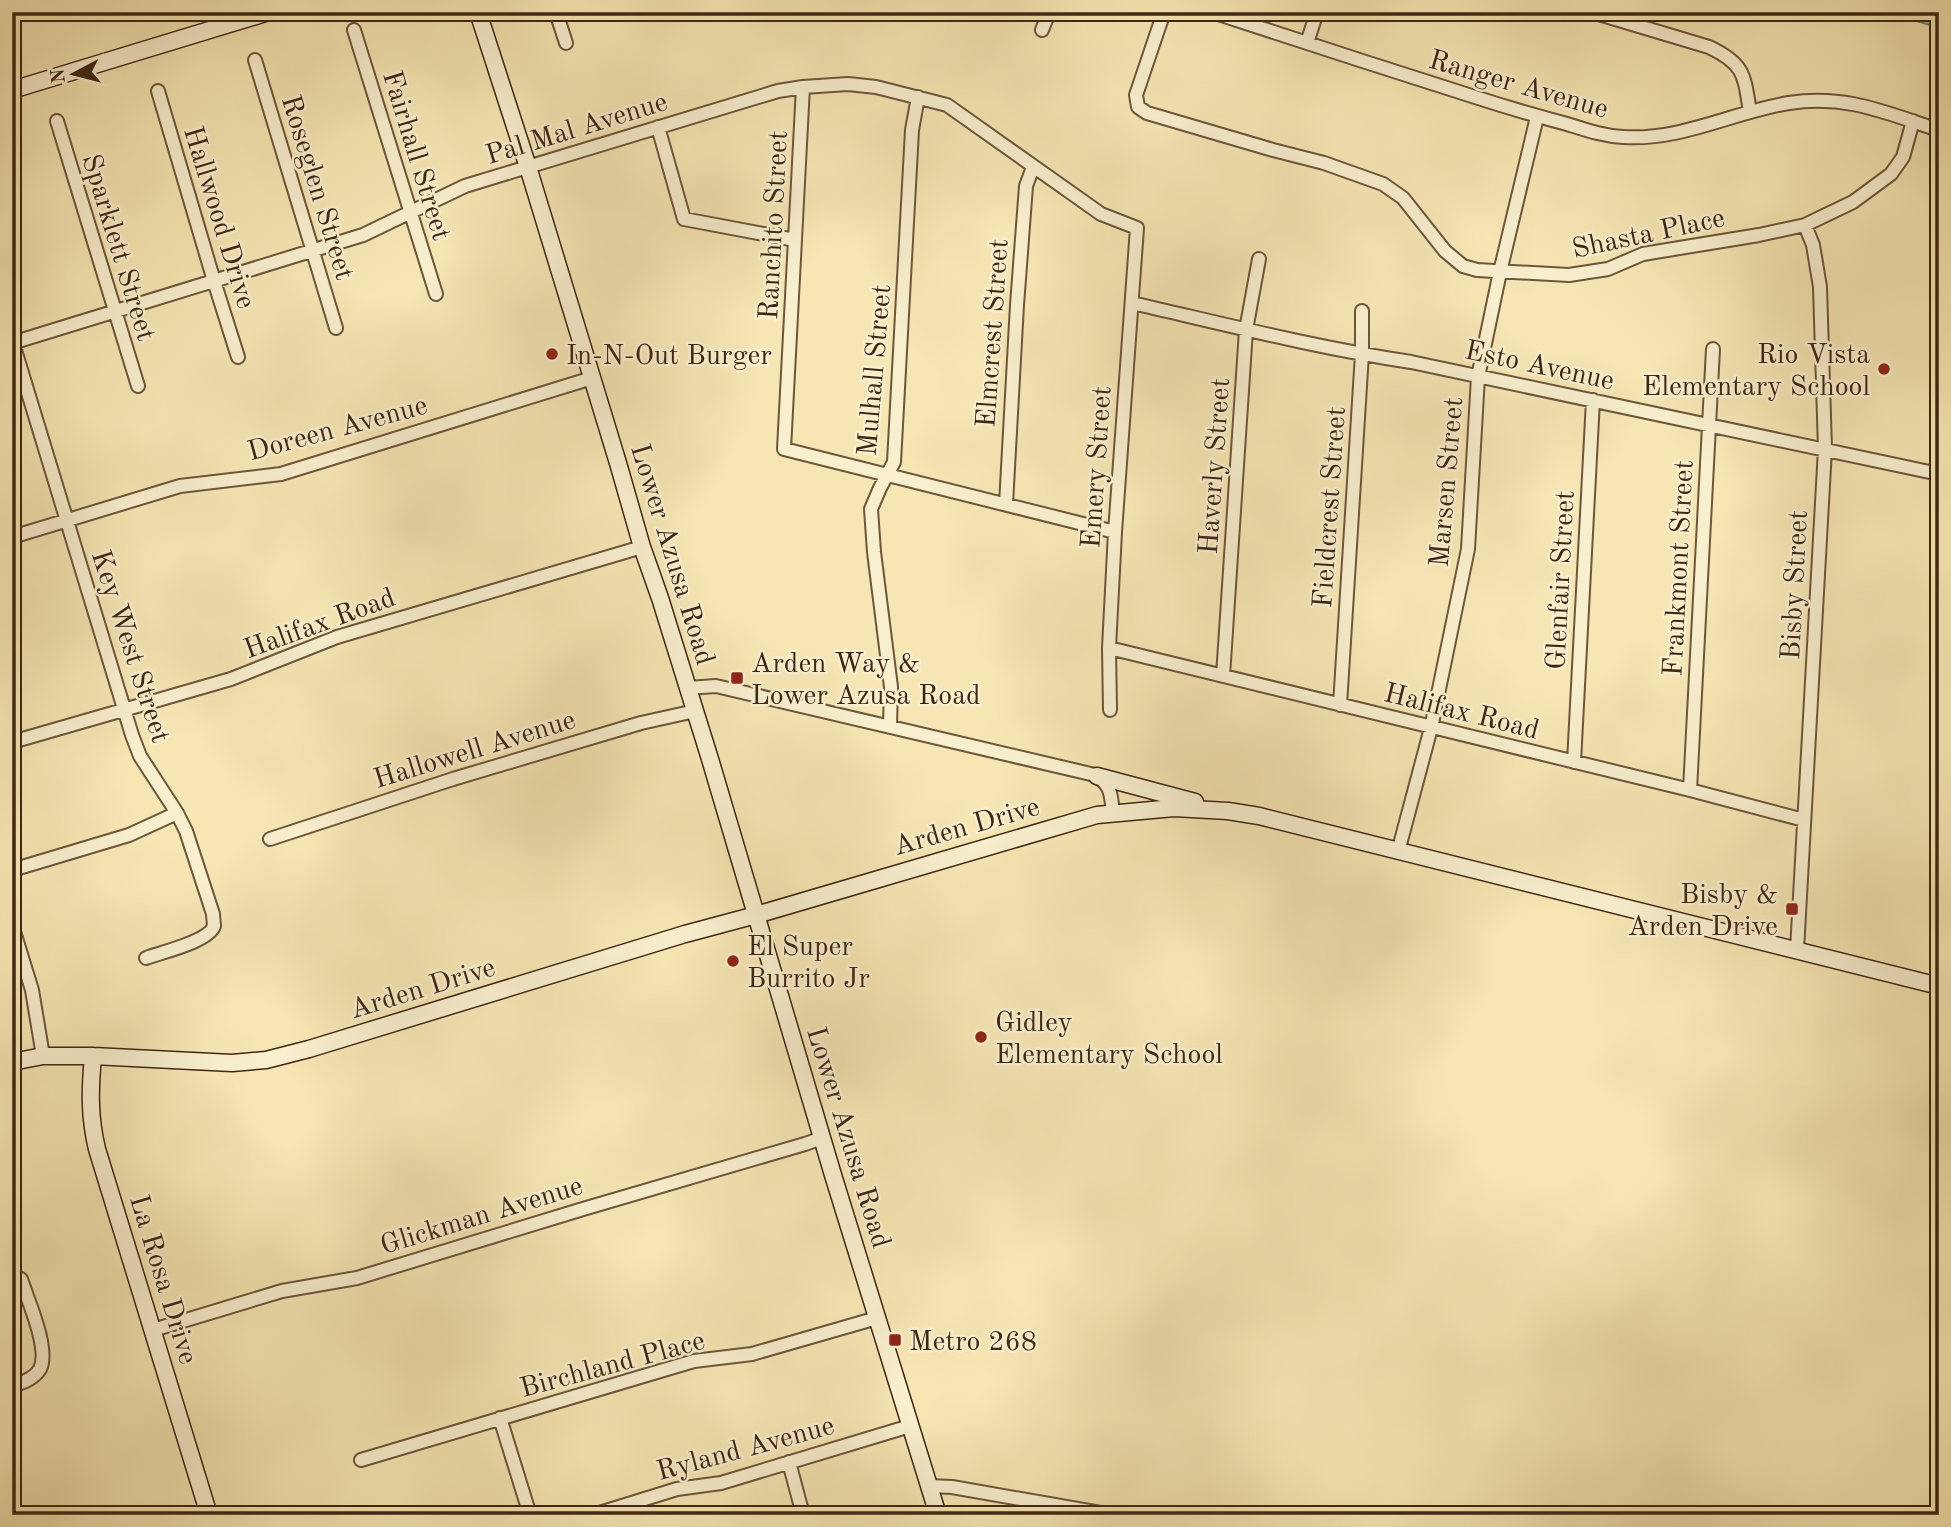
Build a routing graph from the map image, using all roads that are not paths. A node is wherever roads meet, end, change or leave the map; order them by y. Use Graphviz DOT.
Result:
graph roads {
  1 [pos="269,12"];
  2 [pos="478,12"];
  3 [pos="556,12"];
  4 [pos="1049,12"];
  5 [pos="1164,12"];
  6 [pos="1212,12"];
  7 [pos="1317,12"];
  8 [pos="1592,12"];
  9 [pos="354,30"];
  10 [pos="1042,30"];
  11 [pos="566,43"];
  12 [pos="1307,43"];
  13 [pos="255,60"];
  14 [pos="803,87"];
  15 [pos="12,90"];
  16 [pos="158,91"];
  17 [pos="918,97"];
  18 [pos="1750,112"];
  19 [pos="1537,117"];
  20 [pos="57,121"];
  21 [pos="1913,121"];
  22 [pos="658,127"];
  23 [pos="1939,130"];
  24 [pos="528,167"];
  25 [pos="1033,167"];
  26 [pos="410,212"];
  27 [pos="1805,225"];
  28 [pos="1138,228"];
  29 [pos="795,240"];
  30 [pos="314,252"];
  31 [pos="1259,259"];
  32 [pos="1500,272"];
  33 [pos="214,281"];
  34 [pos="436,294"];
  35 [pos="1132,303"];
  36 [pos="1362,311"];
  37 [pos="114,312"];
  38 [pos="335,328"];
  39 [pos="1247,330"];
  40 [pos="12,342"];
  41 [pos="1713,349"];
  42 [pos="1362,354"];
  43 [pos="239,357"];
  44 [pos="592,377"];
  45 [pos="1478,377"];
  46 [pos="138,386"];
  47 [pos="1593,400"];
  48 [pos="1708,425"];
  49 [pos="1825,449"];
  50 [pos="1939,474"];
  51 [pos="887,475"];
  52 [pos="1006,504"];
  53 [pos="66,522"];
  54 [pos="1115,532"];
  55 [pos="12,537"];
  56 [pos="642,547"];
  57 [pos="1109,648"];
  58 [pos="1223,676"];
  59 [pos="687,688"];
  60 [pos="1340,705"];
  61 [pos="1110,710"];
  62 [pos="124,711"];
  63 [pos="695,711"];
  64 [pos="890,727"];
  65 [pos="1431,727"];
  66 [pos="12,742"];
  67 [pos="1574,762"];
  68 [pos="1097,776"];
  69 [pos="1690,790"];
  70 [pos="1228,811"];
  71 [pos="177,813"];
  72 [pos="1113,814"];
  73 [pos="1804,820"];
  74 [pos="270,839"];
  75 [pos="1398,852"];
  76 [pos="12,870"];
  77 [pos="756,915"];
  78 [pos="12,925"];
  79 [pos="1797,950"];
  80 [pos="146,958"];
  81 [pos="1939,986"];
  82 [pos="43,1056"];
  83 [pos="93,1056"];
  84 [pos="12,1062"];
  85 [pos="822,1138"];
  86 [pos="22,1279"];
  87 [pos="877,1318"];
  88 [pos="153,1330"];
  89 [pos="12,1385"];
  90 [pos="500,1418"];
  91 [pos="910,1426"];
  92 [pos="361,1460"];
  93 [pos="789,1462"];
  94 [pos="929,1486"];
  95 [pos="209,1515"];
  96 [pos="530,1515"];
  97 [pos="593,1515"];
  98 [pos="803,1515"];
  99 [pos="938,1515"];
  100 [pos="1112,1515"];
  1 -- 15 [label="street"];
  2 -- 24 [label="street, Lower Azusa Road"];
  3 -- 11 [label="street"];
  4 -- 10 [label="street"];
  5 -- 32 [label="street, Shasta Place"];
  6 -- 12 [label="street, Ranger Avenue"];
  7 -- 12 [label="street"];
  8 -- 18 [label="street"];
  9 -- 26 [label="street, Fairhall Street"];
  12 -- 19 [label="street, Ranger Avenue"];
  13 -- 30 [label="street, Roseglen Street"];
  14 -- 17 [label="street, Pal Mal Avenue"];
  14 -- 22 [label="street, Pal Mal Avenue"];
  14 -- 29 [label="street, Ranchito Street"];
  16 -- 33 [label="street, Hallwood Drive"];
  17 -- 25 [label="street, Pal Mal Avenue"];
  17 -- 51 [label="street, Mulhall Street"];
  18 -- 19 [label="street, Ranger Avenue"];
  18 -- 21 [label="street, Ranger Avenue"];
  19 -- 32 [label="street, Marsen Street"];
  20 -- 37 [label="street, Sparklett Street"];
  21 -- 23 [label="street, Ranger Avenue"];
  21 -- 27 [label="street, Shasta Place"];
  22 -- 24 [label="street, Pal Mal Avenue"];
  22 -- 29 [label="street"];
  24 -- 26 [label="street, Pal Mal Avenue"];
  24 -- 44 [label="street, Lower Azusa Road"];
  25 -- 28 [label="street, Pal Mal Avenue"];
  25 -- 52 [label="street, Elmcrest Street"];
  26 -- 30 [label="street, Pal Mal Avenue"];
  26 -- 34 [label="street, Fairhall Street"];
  27 -- 32 [label="street, Shasta Place"];
  27 -- 49 [label="street, Bisby Street"];
  28 -- 35 [label="street, Emery Street"];
  29 -- 51 [label="street, Ranchito Street"];
  30 -- 33 [label="street, Pal Mal Avenue"];
  30 -- 38 [label="street, Roseglen Street"];
  31 -- 39 [label="street, Haverly Street"];
  32 -- 45 [label="street, Marsen Street"];
  33 -- 37 [label="street, Pal Mal Avenue"];
  33 -- 43 [label="street, Hallwood Drive"];
  35 -- 39 [label="street, Esto Avenue"];
  35 -- 54 [label="street, Emery Street"];
  36 -- 42 [label="street, Fieldcrest Street"];
  37 -- 40 [label="street, Pal Mal Avenue"];
  37 -- 46 [label="street, Sparklett Street"];
  39 -- 42 [label="street, Esto Avenue"];
  39 -- 58 [label="street, Haverly Street"];
  40 -- 53 [label="street, Key West Street"];
  41 -- 48 [label="street, Frankmont Street"];
  42 -- 45 [label="street, Esto Avenue"];
  42 -- 60 [label="street, Fieldcrest Street"];
  44 -- 53 [label="street, Doreen Avenue"];
  44 -- 56 [label="street, Lower Azusa Road"];
  45 -- 47 [label="street, Esto Avenue"];
  45 -- 65 [label="street, Marsen Street"];
  47 -- 48 [label="street, Esto Avenue"];
  47 -- 67 [label="street, Glenfair Street"];
  48 -- 49 [label="street, Esto Avenue"];
  48 -- 69 [label="street, Frankmont Street"];
  49 -- 50 [label="street, Esto Avenue"];
  49 -- 73 [label="street, Bisby Street"];
  51 -- 52 [label="street"];
  51 -- 64 [label="street, Mulhall Street"];
  52 -- 54 [label="street"];
  53 -- 55 [label="street, Doreen Avenue"];
  53 -- 62 [label="street, Key West Street"];
  54 -- 57 [label="street, Emery Street"];
  56 -- 59 [label="street, Lower Azusa Road"];
  56 -- 62 [label="street, Halifax Road"];
  57 -- 58 [label="street, Halifax Road"];
  57 -- 61 [label="street, Emery Street"];
  58 -- 60 [label="street, Halifax Road"];
  59 -- 63 [label="street, Lower Azusa Road"];
  59 -- 64 [label="street"];
  60 -- 65 [label="street, Halifax Road"];
  62 -- 66 [label="street, Halifax Road"];
  62 -- 71 [label="street, Key West Street"];
  63 -- 74 [label="street, Hallowell Avenue"];
  63 -- 77 [label="street, Lower Azusa Road"];
  64 -- 68 [label="street"];
  65 -- 67 [label="street, Halifax Road"];
  65 -- 75 [label="street, Marsen Street"];
  67 -- 69 [label="street, Halifax Road"];
  68 -- 70 [label="street"];
  68 -- 72 [label="street"];
  69 -- 73 [label="street, Halifax Road"];
  70 -- 72 [label="street, Arden Drive"];
  70 -- 75 [label="street, Arden Drive"];
  71 -- 76 [label="street"];
  71 -- 80 [label="street, Key West Street"];
  72 -- 77 [label="street, Arden Drive"];
  73 -- 79 [label="street, Bisby Street"];
  75 -- 79 [label="street, Arden Drive"];
  77 -- 83 [label="street, Arden Drive"];
  77 -- 85 [label="street, Lower Azusa Road"];
  78 -- 82 [label="street"];
  79 -- 81 [label="street, Arden Drive"];
  82 -- 83 [label="street, Arden Drive"];
  82 -- 84 [label="street, Arden Drive"];
  83 -- 88 [label="street, La Rosa Drive"];
  85 -- 87 [label="street, Lower Azusa Road"];
  85 -- 88 [label="street, Glickman Avenue"];
  86 -- 89 [label="street"];
  87 -- 90 [label="street, Birchland Place"];
  87 -- 91 [label="street, Lower Azusa Road"];
  88 -- 95 [label="street, La Rosa Drive"];
  90 -- 92 [label="street, Birchland Place"];
  90 -- 96 [label="street"];
  91 -- 93 [label="street, Ryland Avenue"];
  91 -- 94 [label="street, Lower Azusa Road"];
  93 -- 97 [label="street, Ryland Avenue"];
  93 -- 98 [label="street"];
  94 -- 99 [label="street, Lower Azusa Road"];
  94 -- 100 [label="street"];
}
